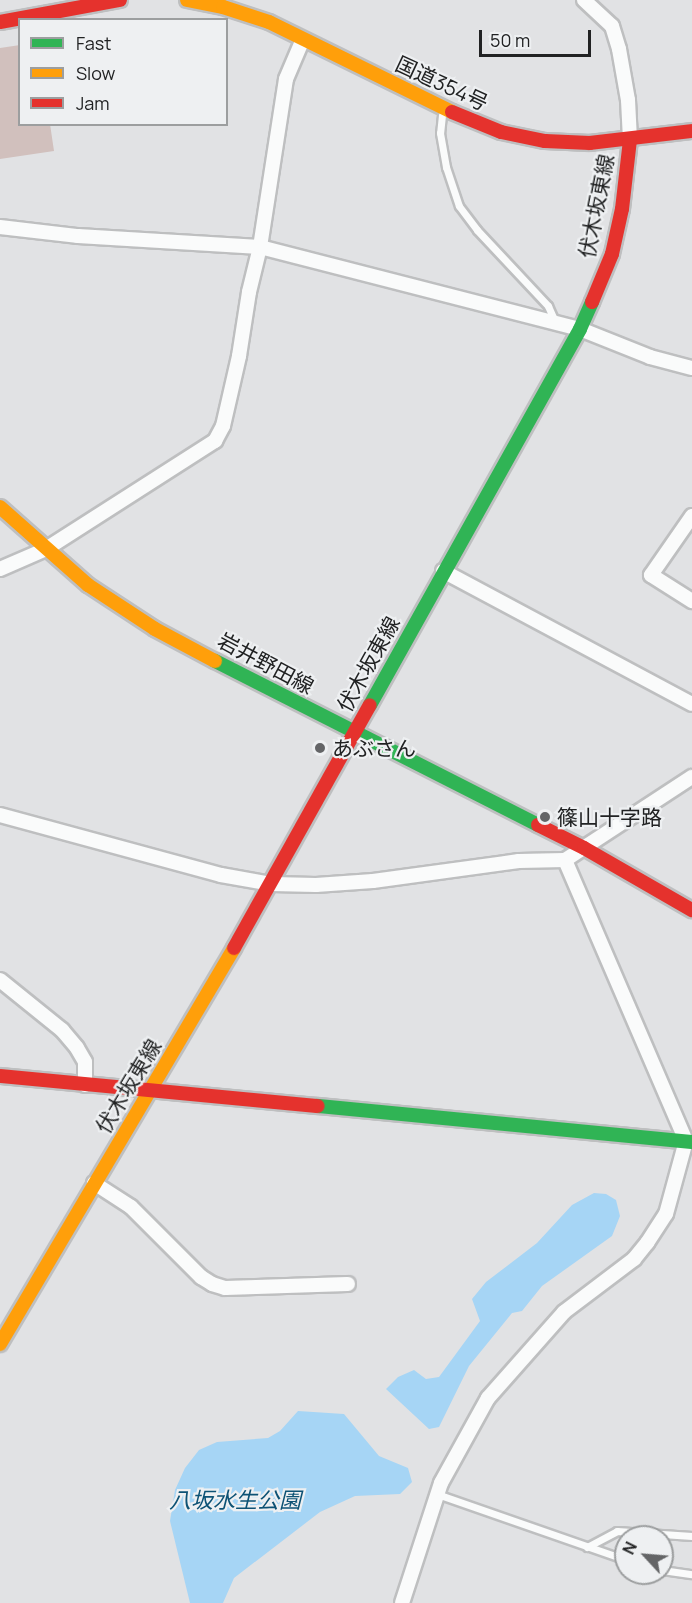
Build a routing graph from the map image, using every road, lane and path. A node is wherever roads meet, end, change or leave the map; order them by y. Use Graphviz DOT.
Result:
graph roads {
  1 [pos="120,0"];
  2 [pos="195,0"];
  3 [pos="589,2"];
  4 [pos="22,18"];
  5 [pos="18,19"];
  6 [pos="0,22"];
  7 [pos="303,39"];
  8 [pos="443,109"];
  9 [pos="692,131"];
  10 [pos="630,140"];
  11 [pos="0,227"];
  12 [pos="260,247"];
  13 [pos="555,322"];
  14 [pos="580,328"];
  15 [pos="692,369"];
  16 [pos="0,507"];
  17 [pos="692,516"];
  18 [pos="46,549"];
  19 [pos="0,569"];
  20 [pos="443,571"];
  21 [pos="692,601"];
  22 [pos="692,704"];
  23 [pos="354,733"];
  24 [pos="692,777"];
  25 [pos="0,815"];
  26 [pos="584,848"];
  27 [pos="565,860"];
  28 [pos="272,884"];
  29 [pos="692,910"];
  30 [pos="0,980"];
  31 [pos="0,1076"];
  32 [pos="85,1085"];
  33 [pos="151,1091"];
  34 [pos="689,1141"];
  35 [pos="94,1183"];
  36 [pos="348,1284"];
  37 [pos="0,1344"];
  38 [pos="437,1494"];
  39 [pos="692,1536"];
  40 [pos="587,1547"];
  41 [pos="614,1556"];
  42 [pos="674,1572"];
  43 [pos="692,1574"];
  44 [pos="402,1603"];
  1 -- 4 [label="main road"];
  2 -- 7 [label="main road, 国道354号"];
  3 -- 10 [label="street"];
  5 -- 6 [label="main road"];
  7 -- 8 [label="main road, 国道354号"];
  7 -- 12 [label="street"];
  8 -- 10 [label="main road, 国道354号"];
  8 -- 13 [label="lane"];
  9 -- 10 [label="main road, 国道354号"];
  10 -- 14 [label="main road, 伏木坂東線"];
  11 -- 12 [label="street"];
  12 -- 13 [label="street"];
  12 -- 18 [label="street"];
  13 -- 14 [label="street"];
  14 -- 15 [label="street"];
  14 -- 20 [label="main road, 伏木坂東線"];
  16 -- 18 [label="main road, 岩井野田線"];
  17 -- 21 [label="street"];
  18 -- 19 [label="street"];
  18 -- 23 [label="main road, 岩井野田線"];
  20 -- 22 [label="street"];
  20 -- 23 [label="main road, 伏木坂東線"];
  23 -- 26 [label="main road, 岩井野田線"];
  23 -- 28 [label="main road, 伏木坂東線"];
  24 -- 26 [label="street"];
  25 -- 28 [label="street"];
  26 -- 27 [label="street"];
  26 -- 29 [label="main road, 岩井野田線"];
  27 -- 28 [label="street"];
  27 -- 34 [label="street"];
  28 -- 33 [label="main road, 伏木坂東線"];
  30 -- 32 [label="street"];
  31 -- 32 [label="main road"];
  32 -- 33 [label="main road"];
  33 -- 34 [label="main road"];
  33 -- 35 [label="main road, 伏木坂東線"];
  34 -- 38 [label="street"];
  35 -- 36 [label="street"];
  35 -- 37 [label="main road, 伏木坂東線"];
  38 -- 40 [label="lane"];
  38 -- 44 [label="street"];
  39 -- 40 [label="lane"];
  40 -- 41 [label="lane"];
  42 -- 43 [label="lane"];
}
